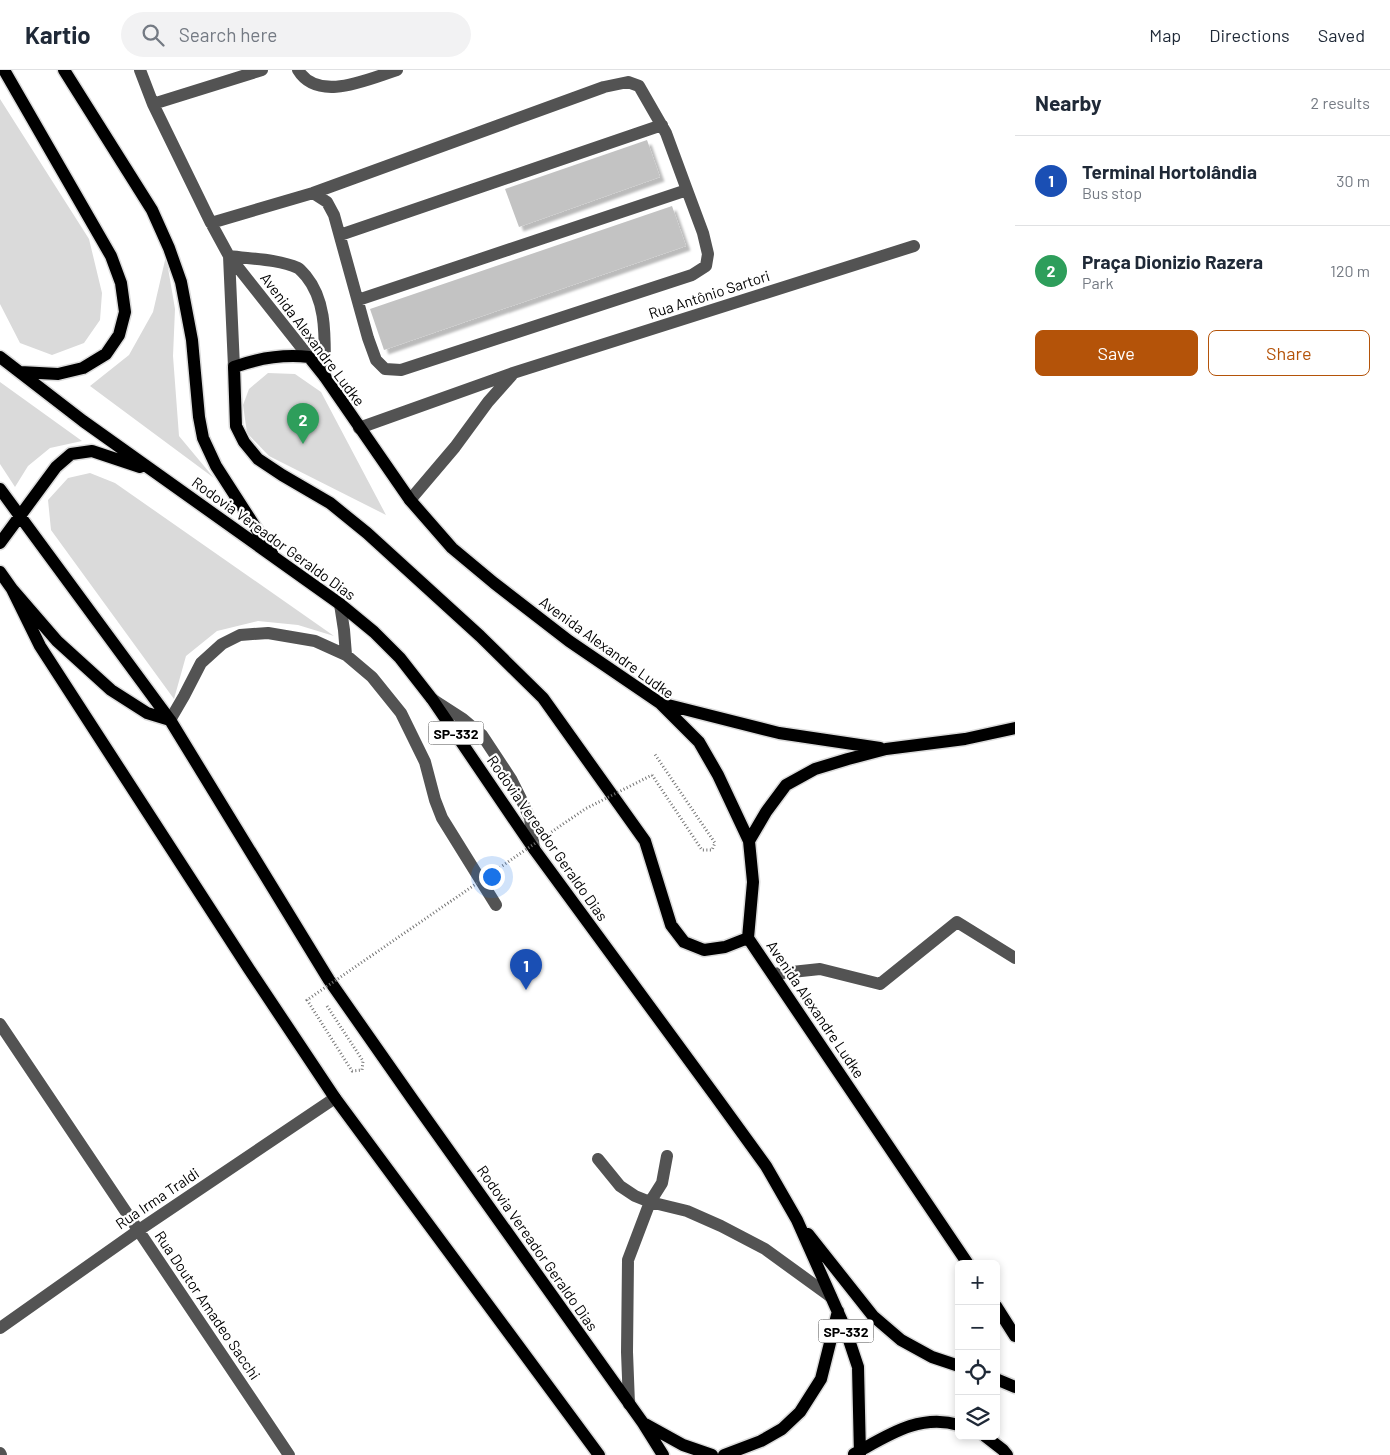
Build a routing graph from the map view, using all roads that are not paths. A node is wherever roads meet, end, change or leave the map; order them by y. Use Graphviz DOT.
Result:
graph roads {
  1 [pos="4,70"];
  2 [pos="64,70"];
  3 [pos="140,70"];
  4 [pos="262,70"];
  5 [pos="298,70"];
  6 [pos="397,70"];
  7 [pos="153,104"];
  8 [pos="662,125"];
  9 [pos="688,190"];
  10 [pos="313,193"];
  11 [pos="211,224"];
  12 [pos="340,235"];
  13 [pos="914,246"];
  14 [pos="229,256"];
  15 [pos="358,300"];
  16 [pos="0,357"];
  17 [pos="309,357"];
  18 [pos="234,367"];
  19 [pos="20,372"];
  20 [pos="513,373"];
  21 [pos="325,377"];
  22 [pos="359,428"];
  23 [pos="154,472"];
  24 [pos="0,489"];
  25 [pos="410,500"];
  26 [pos="20,517"];
  27 [pos="0,543"];
  28 [pos="276,559"];
  29 [pos="0,572"];
  30 [pos="12,589"];
  31 [pos="340,604"];
  32 [pos="346,655"];
  33 [pos="432,698"];
  34 [pos="660,703"];
  35 [pos="170,720"];
  36 [pos="1015,728"];
  37 [pos="886,749"];
  38 [pos="749,841"];
  39 [pos="534,849"];
  40 [pos="496,905"];
  41 [pos="748,938"];
  42 [pos="1015,958"];
  43 [pos="772,974"];
  44 [pos="0,1024"];
  45 [pos="335,1098"];
  46 [pos="667,1156"];
  47 [pos="598,1158"];
  48 [pos="650,1202"];
  49 [pos="797,1220"];
  50 [pos="139,1230"];
  51 [pos="965,1260"];
  52 [pos="831,1297"];
  53 [pos="838,1311"];
  54 [pos="1000,1312"];
  55 [pos="0,1328"];
  56 [pos="1015,1336"];
  57 [pos="955,1365"];
  58 [pos="1000,1381"];
  59 [pos="1015,1387"];
  60 [pos="629,1404"];
  61 [pos="642,1423"];
  62 [pos="955,1424"];
  63 [pos="990,1440"];
  64 [pos="857,1454"];
  65 [pos="289,1455"];
  66 [pos="599,1455"];
  67 [pos="663,1455"];
  68 [pos="712,1455"];
  69 [pos="724,1455"];
  70 [pos="1007,1455"];
  1 -- 19 [label="main road"];
  2 -- 28 [label="main road"];
  3 -- 7 [label="street, Avenida Alexandre Ludke"];
  4 -- 7 [label="street"];
  5 -- 6 [label="street"];
  7 -- 11 [label="street, Avenida Alexandre Ludke"];
  8 -- 9 [label="street"];
  8 -- 10 [label="street"];
  8 -- 12 [label="street"];
  9 -- 15 [label="street"];
  9 -- 15 [label="street"];
  10 -- 11 [label="street"];
  10 -- 12 [label="street"];
  11 -- 14 [label="street, Avenida Alexandre Ludke"];
  12 -- 15 [label="street"];
  13 -- 20 [label="street, Rua Antônio Sartori"];
  14 -- 17 [label="street, Avenida Alexandre Ludke"];
  14 -- 18 [label="street, Avenida Alexandre Ludke"];
  14 -- 21 [label="street"];
  16 -- 19 [label="main road, Rodovia Vereador Geraldo Dias / SP-332"];
  17 -- 18 [label="main road"];
  17 -- 21 [label="main road, Avenida Alexandre Ludke"];
  18 -- 41 [label="main road"];
  19 -- 23 [label="main road, Rodovia Vereador Geraldo Dias / SP-332"];
  20 -- 22 [label="street, Rua Antônio Sartori"];
  20 -- 25 [label="street"];
  21 -- 22 [label="main road, Avenida Alexandre Ludke"];
  22 -- 25 [label="main road, Avenida Alexandre Ludke"];
  23 -- 26 [label="main road"];
  23 -- 28 [label="main road, Rodovia Vereador Geraldo Dias / SP-332"];
  24 -- 26 [label="main road, Rodovia Vereador Geraldo Dias"];
  25 -- 34 [label="main road, Avenida Alexandre Ludke"];
  26 -- 27 [label="main road"];
  26 -- 35 [label="main road, Rodovia Vereador Geraldo Dias"];
  28 -- 31 [label="main road, Rodovia Vereador Geraldo Dias / SP-332"];
  29 -- 30 [label="main road"];
  30 -- 35 [label="main road"];
  30 -- 45 [label="main road"];
  31 -- 32 [label="street"];
  31 -- 33 [label="main road, Rodovia Vereador Geraldo Dias / SP-332"];
  32 -- 35 [label="street"];
  32 -- 40 [label="street"];
  33 -- 39 [label="main road, Rodovia Vereador Geraldo Dias / SP-332"];
  33 -- 39 [label="street"];
  34 -- 37 [label="main road"];
  34 -- 38 [label="main road, Avenida Alexandre Ludke"];
  35 -- 60 [label="main road, Rodovia Vereador Geraldo Dias"];
  36 -- 37 [label="main road"];
  37 -- 38 [label="main road"];
  38 -- 41 [label="main road, Avenida Alexandre Ludke"];
  39 -- 49 [label="main road, Rodovia Vereador Geraldo Dias / SP-332"];
  41 -- 43 [label="main road, Avenida Alexandre Ludke"];
  42 -- 43 [label="street"];
  43 -- 51 [label="main road, Avenida Alexandre Ludke"];
  44 -- 50 [label="street, Rua Doutor Amadeo Sacchi"];
  45 -- 50 [label="street, Rua Irma Traldi"];
  45 -- 66 [label="main road"];
  46 -- 48 [label="street"];
  47 -- 48 [label="street"];
  48 -- 52 [label="street"];
  48 -- 60 [label="street"];
  49 -- 52 [label="main road, Rodovia Vereador Geraldo Dias / SP-332"];
  49 -- 57 [label="main road"];
  50 -- 55 [label="street, Rua Irma Traldi"];
  50 -- 65 [label="street, Rua Doutor Amadeo Sacchi"];
  52 -- 53 [label="main road, Rodovia Vereador Geraldo Dias / SP-332"];
  53 -- 64 [label="main road, Rodovia Vereador Geraldo Dias / SP-332"];
  53 -- 69 [label="main road"];
  54 -- 56 [label="main road"];
  58 -- 59 [label="main road"];
  60 -- 61 [label="main road, Rodovia Vereador Geraldo Dias"];
  61 -- 67 [label="main road, Rodovia Vereador Geraldo Dias"];
  61 -- 68 [label="main road"];
  62 -- 64 [label="main road"];
  63 -- 70 [label="main road"];
}
